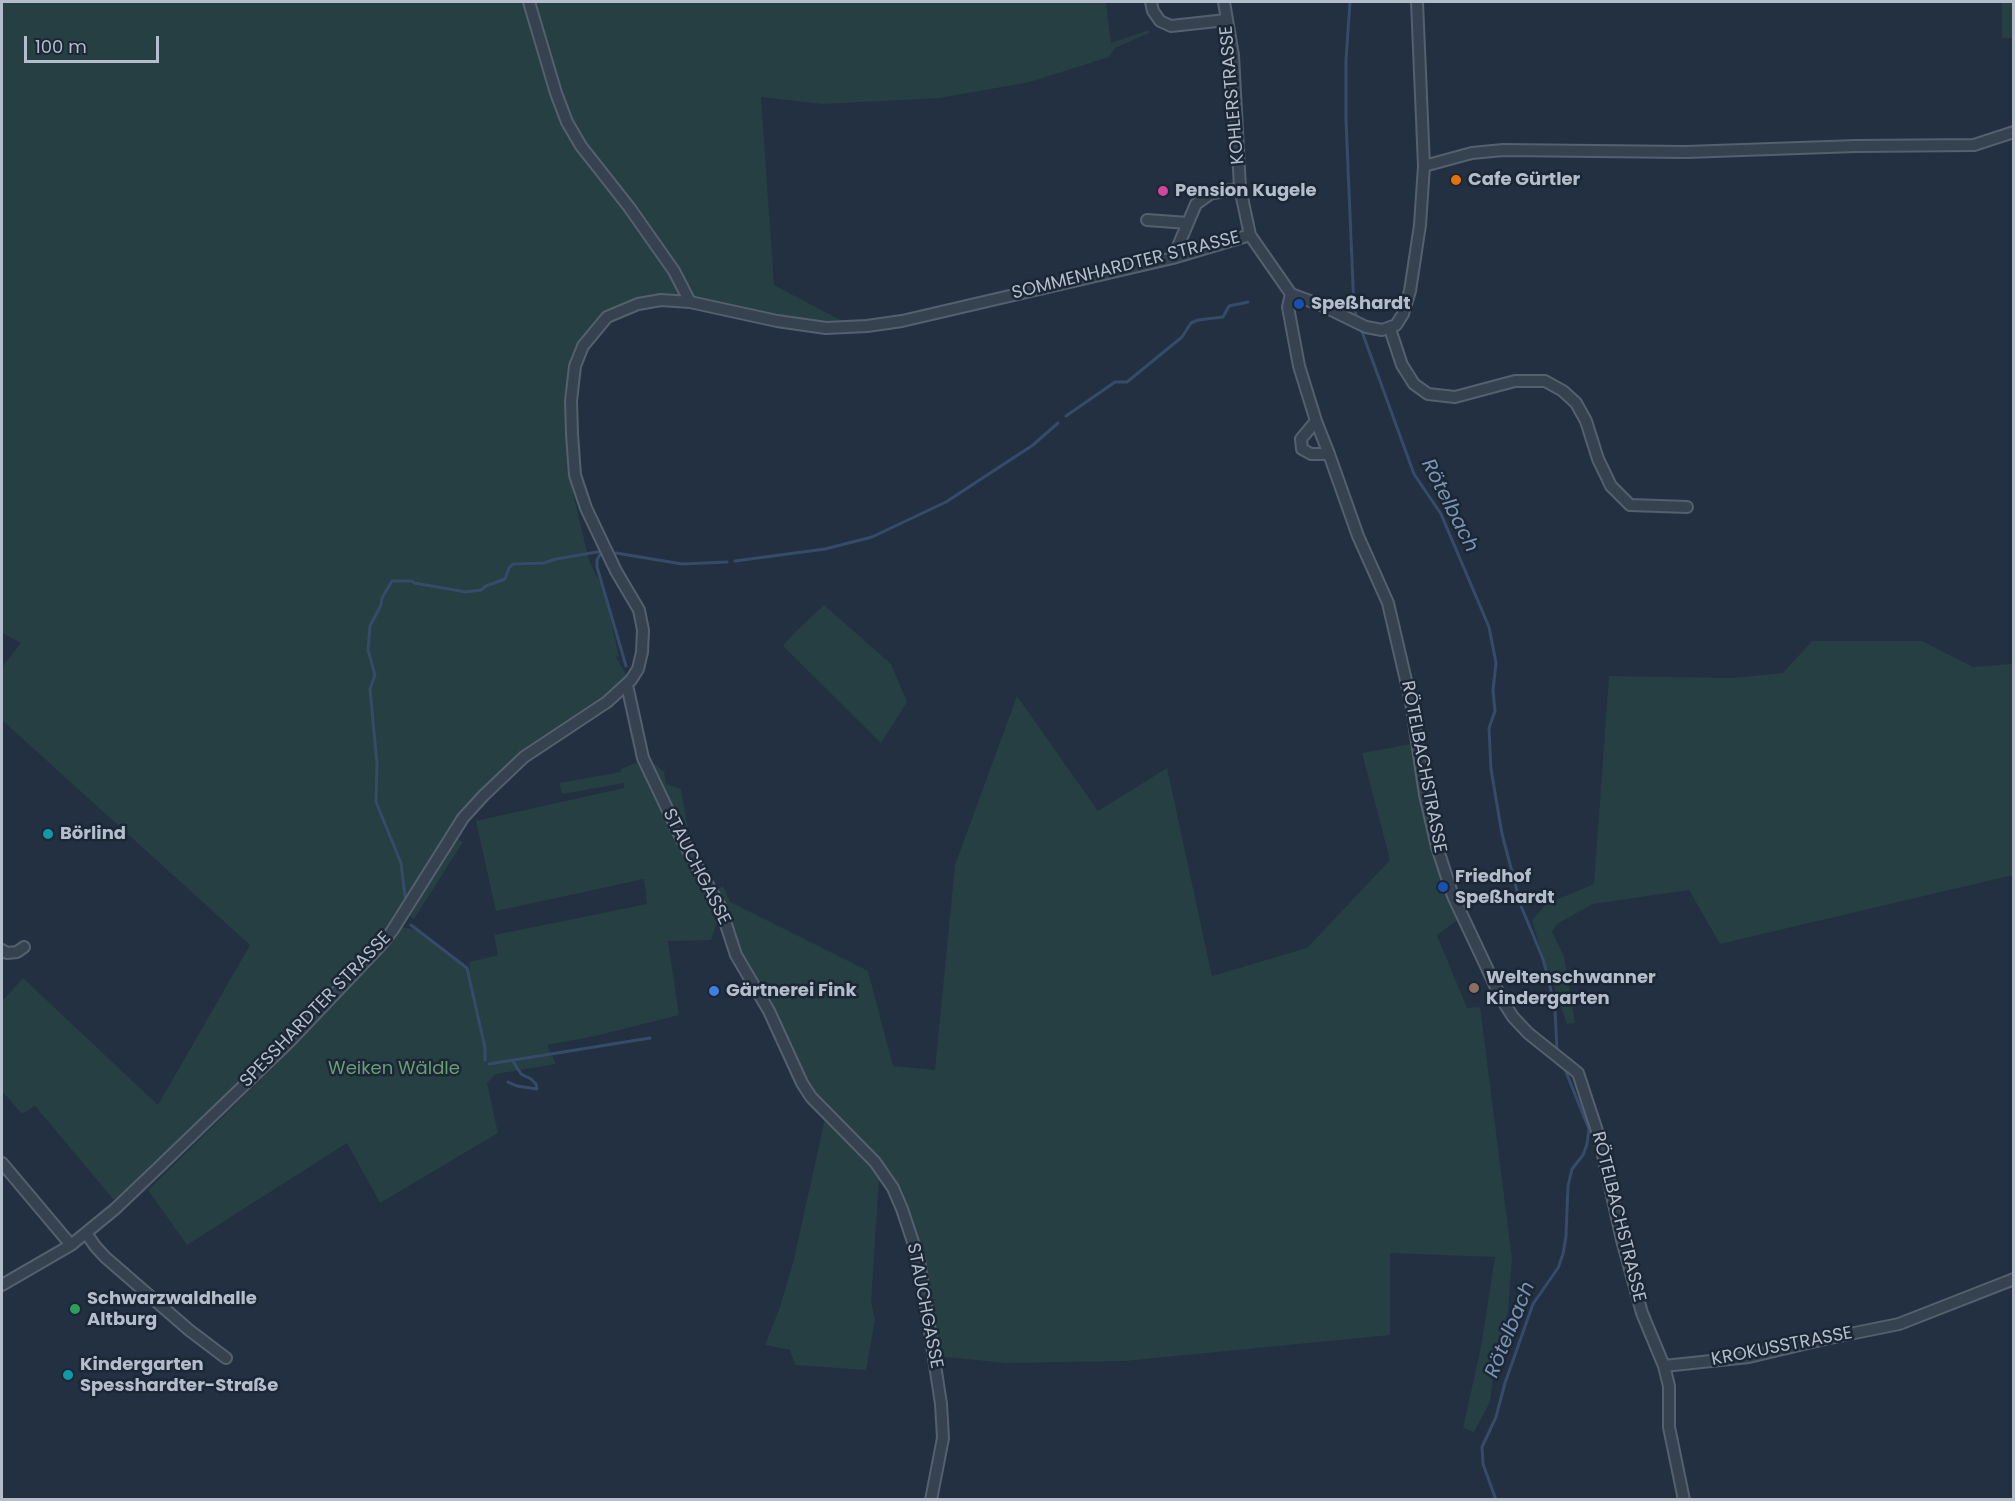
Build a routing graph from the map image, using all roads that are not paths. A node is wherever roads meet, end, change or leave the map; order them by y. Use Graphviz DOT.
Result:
graph roads {
  1 [pos="529,2"];
  2 [pos="1151,2"];
  3 [pos="1224,2"];
  4 [pos="1417,2"];
  5 [pos="1226,20"];
  6 [pos="2013,132"];
  7 [pos="1424,166"];
  8 [pos="1240,188"];
  9 [pos="1147,220"];
  10 [pos="1188,223"];
  11 [pos="1250,235"];
  12 [pos="1173,258"];
  13 [pos="1291,294"];
  14 [pos="690,302"];
  15 [pos="1390,329"];
  16 [pos="583,346"];
  17 [pos="1316,422"];
  18 [pos="1329,454"];
  19 [pos="1687,507"];
  20 [pos="627,685"];
  21 [pos="24,947"];
  22 [pos="2,950"];
  23 [pos="2,1163"];
  24 [pos="86,1233"];
  25 [pos="71,1245"];
  26 [pos="2013,1279"];
  27 [pos="2,1285"];
  28 [pos="226,1359"];
  29 [pos="1664,1366"];
  30 [pos="931,1500"];
  31 [pos="1684,1500"];
  1 -- 14 [label="street"];
  2 -- 5 [label="street"];
  3 -- 5 [label="street, KOHLERSTRASSE"];
  4 -- 7 [label="street"];
  5 -- 8 [label="street, KOHLERSTRASSE"];
  6 -- 7 [label="street"];
  7 -- 15 [label="street"];
  8 -- 10 [label="street, KOHLERSTRASSE"];
  8 -- 11 [label="street, KOHLERSTRASSE"];
  9 -- 10 [label="street"];
  10 -- 12 [label="street, KOHLERSTRASSE"];
  11 -- 12 [label="street, SOMMENHARDTER STRASSE"];
  11 -- 13 [label="street, SOMMENHARDTER STRASSE"];
  12 -- 14 [label="street, SOMMENHARDTER STRASSE"];
  13 -- 15 [label="street"];
  13 -- 17 [label="street, RÖTELBACHSTRASSE"];
  14 -- 16 [label="street, SOMMENHARDTER STRASSE"];
  15 -- 19 [label="street"];
  16 -- 20 [label="street, SPESSHARDTER STRASSE"];
  17 -- 18 [label="street, RÖTELBACHSTRASSE"];
  17 -- 18 [label="street"];
  18 -- 29 [label="street, RÖTELBACHSTRASSE"];
  20 -- 24 [label="street, SPESSHARDTER STRASSE"];
  20 -- 30 [label="street, STAUCHGASSE"];
  21 -- 22 [label="street"];
  23 -- 25 [label="street"];
  24 -- 25 [label="street, SPESSHARDTER STRASSE"];
  24 -- 28 [label="street"];
  25 -- 27 [label="street, SPESSHARDTER STRASSE"];
  26 -- 29 [label="street, KROKUSSTRASSE"];
  29 -- 31 [label="street, RÖTELBACHSTRASSE"];
}
